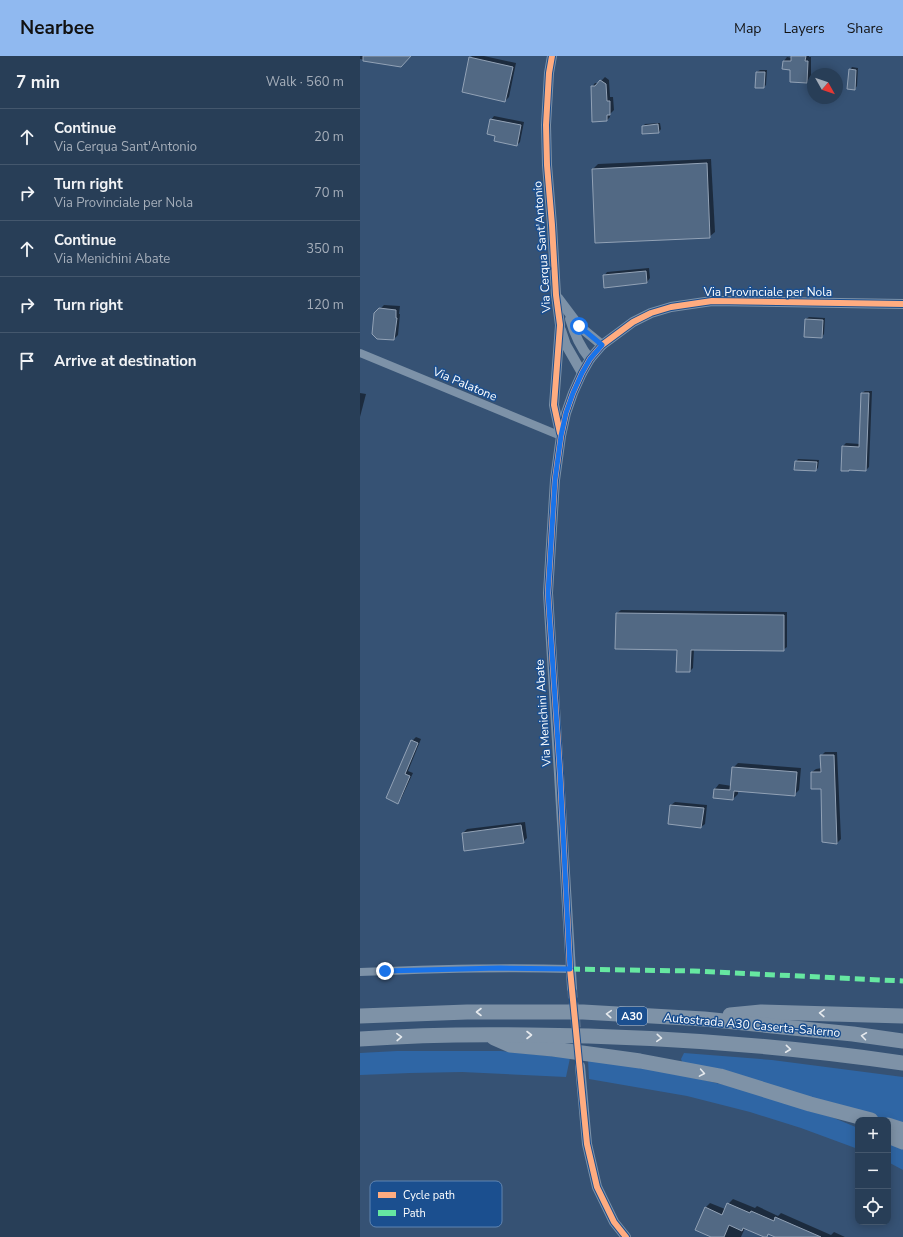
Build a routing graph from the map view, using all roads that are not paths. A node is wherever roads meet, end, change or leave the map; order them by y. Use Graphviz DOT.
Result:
graph roads {
  1 [pos="552,56"];
  2 [pos="556,295"];
  3 [pos="903,304"];
  4 [pos="568,312"];
  5 [pos="560,325"];
  6 [pos="602,345"];
  7 [pos="360,353"];
  8 [pos="590,359"];
  9 [pos="582,373"];
  10 [pos="561,436"];
  11 [pos="570,969"];
  12 [pos="360,972"];
  13 [pos="572,988"];
  14 [pos="360,1016"];
  15 [pos="903,1016"];
  16 [pos="704,1019"];
  17 [pos="486,1034"];
  18 [pos="360,1039"];
  19 [pos="903,1041"];
  20 [pos="903,1063"];
  21 [pos="580,1066"];
  22 [pos="810,1104"];
  23 [pos="860,1117"];
  24 [pos="855,1122"];
  25 [pos="891,1126"];
  26 [pos="903,1130"];
  27 [pos="891,1137"];
  28 [pos="903,1142"];
  29 [pos="626,1237"];
  1 -- 2 [label="street, Via Cerqua Sant'Antonio"];
  2 -- 4 [label="street, Via Cerqua Sant'Antonio"];
  2 -- 5 [label="street, Via Cerqua Sant'Antonio"];
  3 -- 6 [label="street, Via Provinciale per Nola"];
  4 -- 6 [label="street, Via Cerqua Sant'Antonio"];
  4 -- 8 [label="street, Via Cerqua Sant'Antonio"];
  5 -- 9 [label="street, Via Cerqua Sant'Antonio"];
  5 -- 10 [label="street, Via Cerqua Sant'Antonio"];
  6 -- 8 [label="street, Via Provinciale per Nola"];
  7 -- 10 [label="street, Via Palatone"];
  8 -- 9 [label="street, Via Provinciale per Nola"];
  9 -- 10 [label="street, Via Provinciale per Nola"];
  10 -- 11 [label="street, Via Menichini Abate"];
  11 -- 12 [label="street"];
  11 -- 13 [label="street, Via Menichini Abate"];
  16 -- 14 [label="highway, Autostrada A30 Caserta-Salerno / A30, one-way"];
  15 -- 16 [label="highway, one-way"];
  19 -- 16 [label="highway, Autostrada A30 Caserta-Salerno / A30, one-way"];
  18 -- 17 [label="highway, Autostrada A30 Caserta-Salerno / A30, one-way"];
  17 -- 20 [label="highway, Autostrada A30 Caserta-Salerno / A30, one-way"];
  17 -- 22 [label="highway, one-way"];
  21 -- 29 [label="street"];
  22 -- 23 [label="highway"];
  22 -- 24 [label="highway"];
  25 -- 26 [label="highway"];
  27 -- 28 [label="highway"];
}
